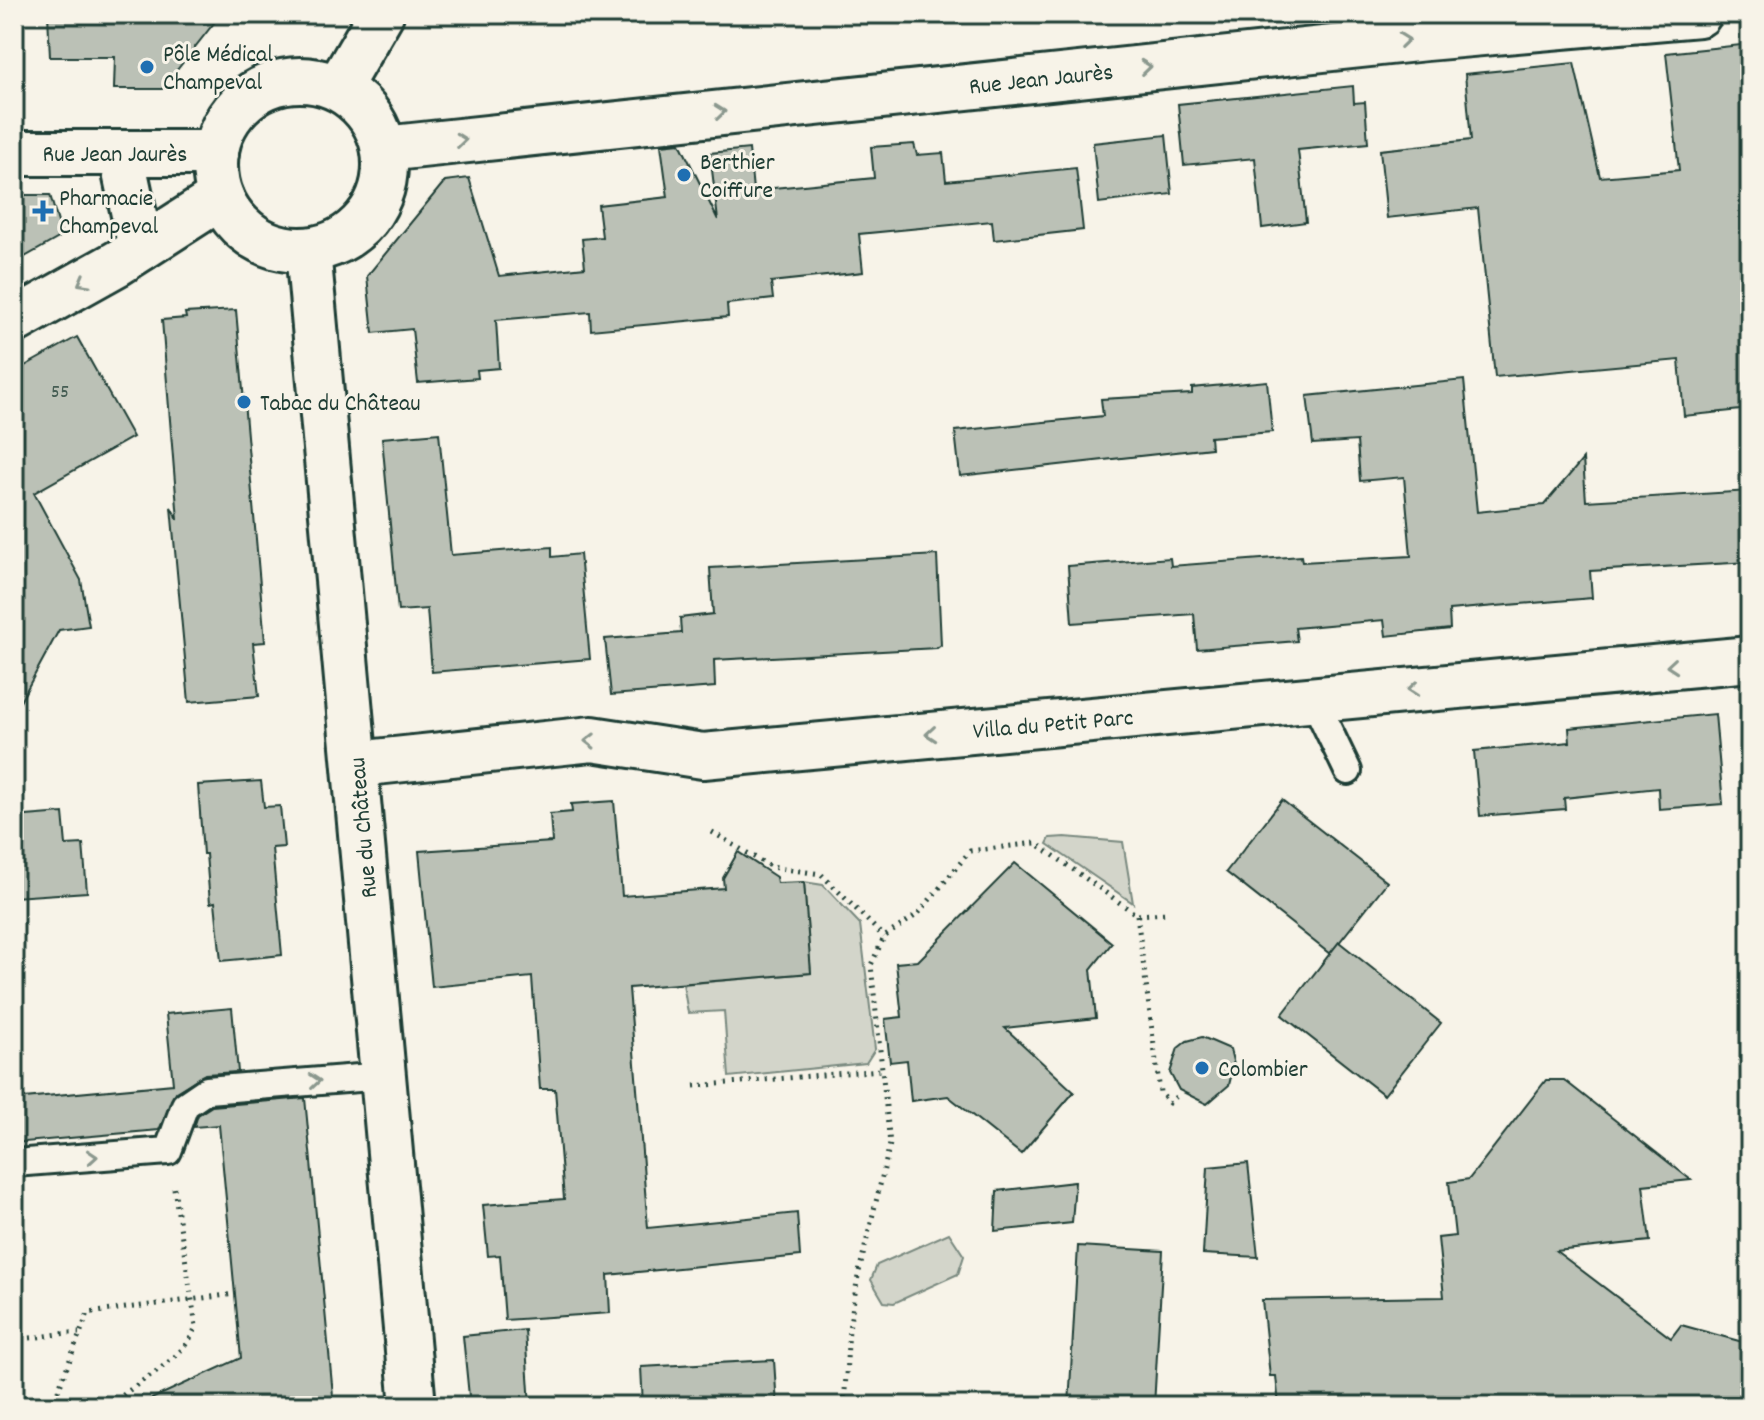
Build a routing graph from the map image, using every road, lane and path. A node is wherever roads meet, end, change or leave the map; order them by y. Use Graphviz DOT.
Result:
graph roads {
  1 [pos="381,14"];
  2 [pos="1699,14"];
  3 [pos="1558,20"];
  4 [pos="338,88"];
  5 [pos="384,149"];
  6 [pos="14,153"];
  7 [pos="121,153"];
  8 [pos="216,153"];
  9 [pos="221,197"];
  10 [pos="141,248"];
  11 [pos="308,250"];
  12 [pos="14,321"];
  13 [pos="1750,659"];
  14 [pos="1313,698"];
  15 [pos="357,764"];
  16 [pos="1348,771"];
  17 [pos="712,832"];
  18 [pos="1167,913"];
  19 [pos="1137,915"];
  20 [pos="884,937"];
  21 [pos="881,1070"];
  22 [pos="384,1076"];
  23 [pos="694,1086"];
  24 [pos="1178,1095"];
  25 [pos="168,1151"];
  26 [pos="14,1163"];
  27 [pos="235,1294"];
  28 [pos="192,1297"];
  29 [pos="79,1333"];
  30 [pos="14,1338"];
  31 [pos="52,1406"];
  32 [pos="111,1406"];
  33 [pos="413,1406"];
  34 [pos="844,1406"];
  1 -- 4 [label="street"];
  2 -- 3 [label="street, Rue Jean Jaurès"];
  5 -- 3 [label="street, Rue Jean Jaurès, one-way"];
  4 -- 5 [label="street"];
  4 -- 8 [label="street"];
  5 -- 11 [label="street"];
  6 -- 7 [label="street, Rue Jean Jaurès"];
  7 -- 8 [label="street, Rue Jean Jaurès"];
  7 -- 10 [label="street"];
  8 -- 9 [label="street"];
  9 -- 10 [label="street"];
  9 -- 11 [label="street"];
  10 -- 12 [label="street, one-way"];
  11 -- 15 [label="street, Rue du Château"];
  13 -- 14 [label="street, Villa du Petit Parc, one-way"];
  14 -- 15 [label="street, Villa du Petit Parc, one-way"];
  14 -- 16 [label="lane"];
  15 -- 22 [label="street, Rue du Château"];
  17 -- 20 [label="path"];
  18 -- 19 [label="path"];
  19 -- 20 [label="path"];
  19 -- 24 [label="path"];
  20 -- 21 [label="path"];
  21 -- 23 [label="path"];
  21 -- 34 [label="path"];
  25 -- 22 [label="lane, one-way"];
  22 -- 33 [label="street, Rue du Château"];
  26 -- 25 [label="lane, one-way"];
  25 -- 28 [label="path"];
  27 -- 28 [label="path"];
  28 -- 29 [label="path"];
  28 -- 32 [label="path"];
  29 -- 30 [label="path"];
  29 -- 31 [label="path"];
}
